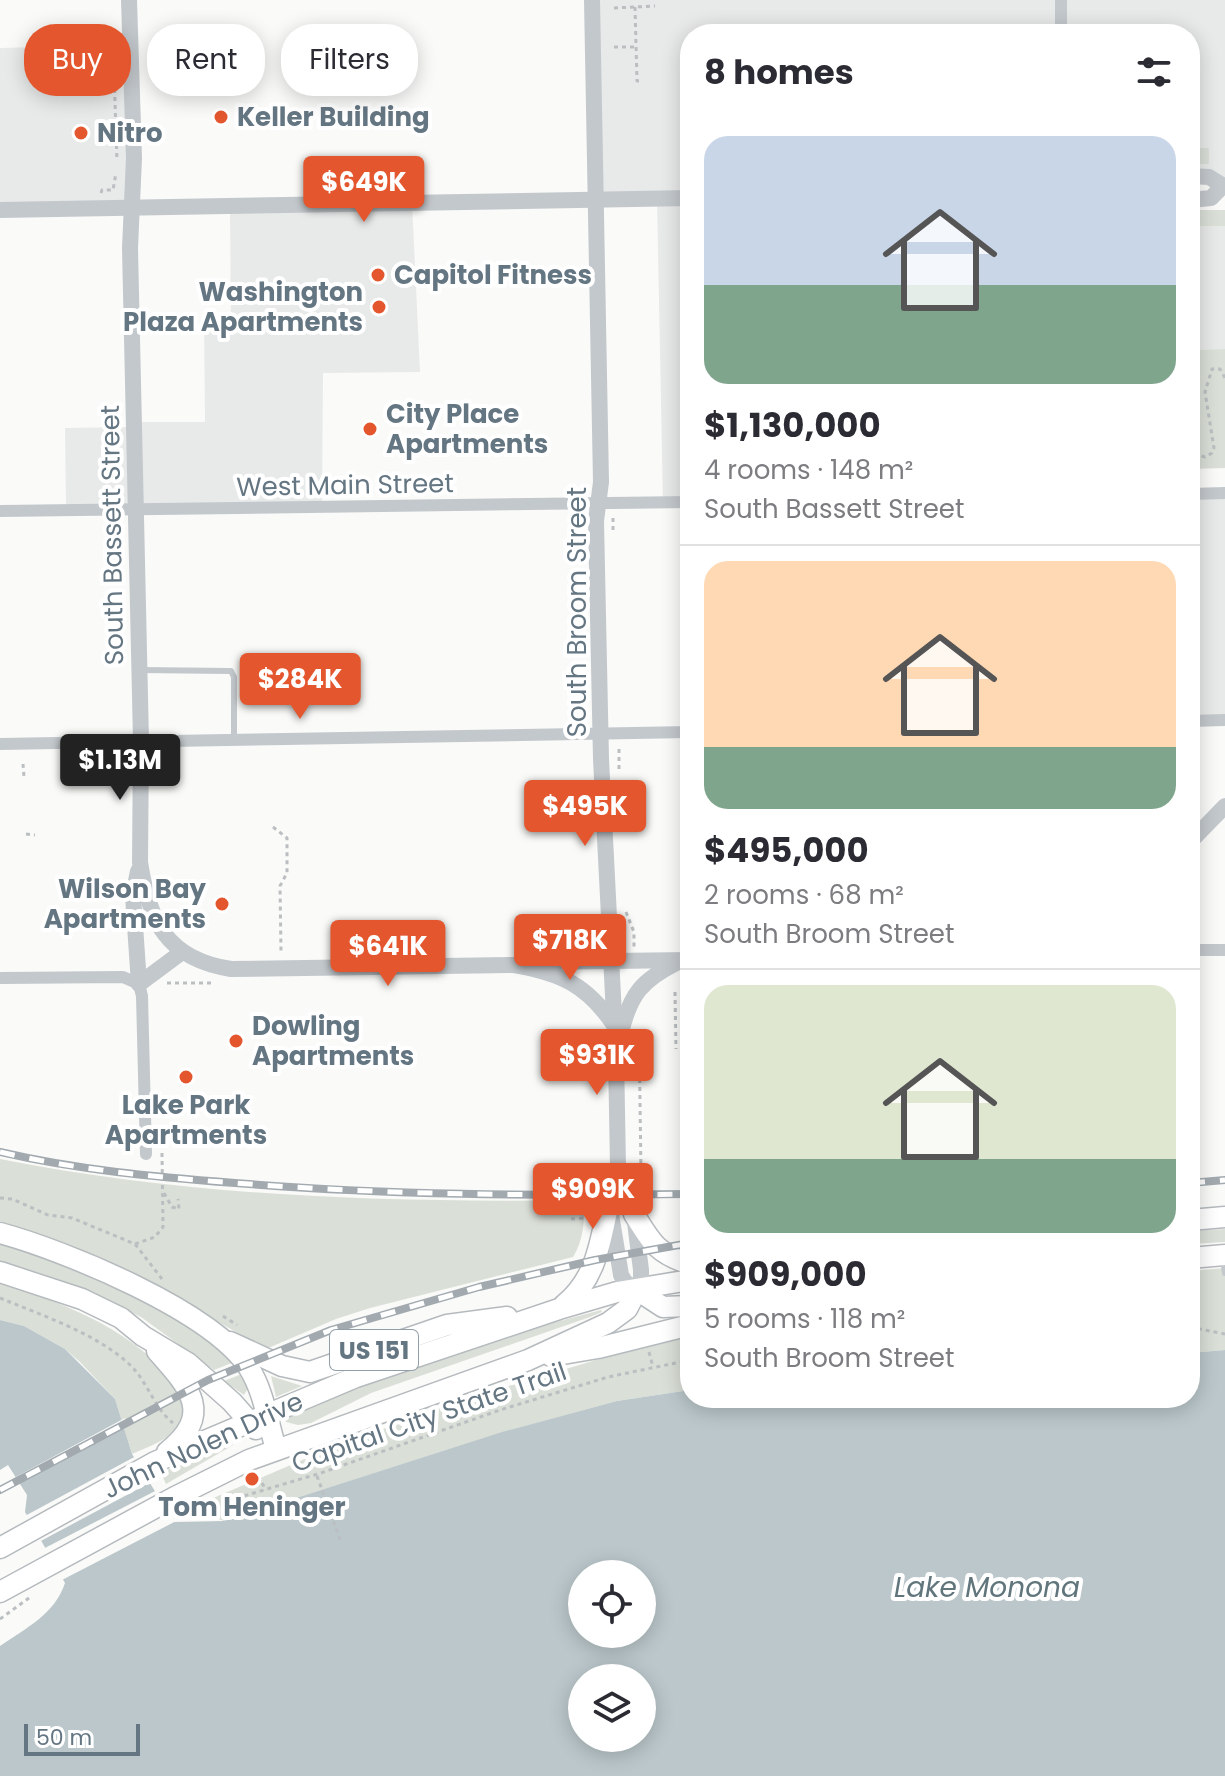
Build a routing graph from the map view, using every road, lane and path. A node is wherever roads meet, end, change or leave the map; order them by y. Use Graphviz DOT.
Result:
graph roads {
  1 [pos="129,0"];
  2 [pos="592,0"];
  3 [pos="1061,0"];
  4 [pos="655,6"];
  5 [pos="635,7"];
  6 [pos="614,8"];
  7 [pos="1061,24"];
  8 [pos="614,47"];
  9 [pos="636,47"];
  10 [pos="640,81"];
  11 [pos="115,96"];
  12 [pos="1200,177"];
  13 [pos="1224,187"];
  14 [pos="680,198"];
  15 [pos="1200,199"];
  16 [pos="596,200"];
  17 [pos="131,207"];
  18 [pos="95,208"];
  19 [pos="0,210"];
  20 [pos="1225,378"];
  21 [pos="1200,456"];
  22 [pos="1225,493"];
  23 [pos="1200,494"];
  24 [pos="680,502"];
  25 [pos="599,504"];
  26 [pos="136,509"];
  27 [pos="0,511"];
  28 [pos="139,670"];
  29 [pos="1225,720"];
  30 [pos="1200,721"];
  31 [pos="680,732"];
  32 [pos="601,733"];
  33 [pos="234,740"];
  34 [pos="141,741"];
  35 [pos="0,744"];
  36 [pos="23,764"];
  37 [pos="24,777"];
  38 [pos="1225,806"];
  39 [pos="273,827"];
  40 [pos="1200,832"];
  41 [pos="26,834"];
  42 [pos="35,835"];
  43 [pos="140,862"];
  44 [pos="634,932"];
  45 [pos="634,947"];
  46 [pos="1200,950"];
  47 [pos="1225,950"];
  48 [pos="281,951"];
  49 [pos="182,952"];
  50 [pos="680,960"];
  51 [pos="611,962"];
  52 [pos="680,963"];
  53 [pos="514,965"];
  54 [pos="0,978"];
  55 [pos="139,984"];
  56 [pos="675,992"];
  57 [pos="640,1023"];
  58 [pos="615,1027"];
  59 [pos="676,1049"];
  60 [pos="616,1055"];
  61 [pos="162,1153"];
  62 [pos="146,1154"];
  63 [pos="591,1165"];
  64 [pos="618,1167"];
  65 [pos="592,1173"];
  66 [pos="641,1184"];
  67 [pos="162,1190"];
  68 [pos="0,1198"];
  69 [pos="178,1199"];
  70 [pos="609,1202"];
  71 [pos="634,1214"];
  72 [pos="1225,1217"];
  73 [pos="586,1218"];
  74 [pos="571,1219"];
  75 [pos="1200,1219"];
  76 [pos="0,1233"];
  77 [pos="135,1244"];
  78 [pos="1200,1259"];
  79 [pos="680,1260"];
  80 [pos="1224,1261"];
  81 [pos="0,1272"];
  82 [pos="164,1281"];
  83 [pos="680,1282"];
  84 [pos="637,1290"];
  85 [pos="0,1298"];
  86 [pos="680,1306"];
  87 [pos="559,1309"];
  88 [pos="222,1316"];
  89 [pos="527,1319"];
  90 [pos="680,1328"];
  91 [pos="244,1329"];
  92 [pos="1200,1329"];
  93 [pos="1225,1334"];
  94 [pos="143,1336"];
  95 [pos="225,1340"];
  96 [pos="528,1360"];
  97 [pos="680,1362"];
  98 [pos="258,1418"];
  99 [pos="175,1424"];
  100 [pos="276,1449"];
  101 [pos="155,1462"];
  102 [pos="316,1475"];
  103 [pos="177,1506"];
  104 [pos="340,1540"];
  105 [pos="0,1548"];
  106 [pos="0,1592"];
  107 [pos="32,1596"];
  108 [pos="0,1619"];
  1 -- 17 [label="street, South Bassett Street"];
  2 -- 16 [label="street, South Broom Street"];
  3 -- 7 [label="street"];
  4 -- 5 [label="path"];
  5 -- 6 [label="path"];
  5 -- 9 [label="path"];
  8 -- 9 [label="path"];
  9 -- 10 [label="path"];
  11 -- 18 [label="path"];
  12 -- 13 [label="street"];
  13 -- 15 [label="street"];
  14 -- 16 [label="street"];
  16 -- 17 [label="street"];
  16 -- 25 [label="street, South Broom Street"];
  17 -- 18 [label="street"];
  17 -- 26 [label="street, South Bassett Street"];
  18 -- 19 [label="street"];
  20 -- 21 [label="path"];
  22 -- 23 [label="street"];
  24 -- 25 [label="street, West Main Street"];
  25 -- 26 [label="street, West Main Street"];
  25 -- 32 [label="street, South Broom Street"];
  26 -- 27 [label="street, West Main Street"];
  26 -- 28 [label="street, South Bassett Street"];
  28 -- 33 [label="lane"];
  28 -- 34 [label="street, South Bassett Street"];
  29 -- 30 [label="street"];
  31 -- 32 [label="street"];
  32 -- 33 [label="street"];
  32 -- 51 [label="street, South Broom Street"];
  33 -- 34 [label="street"];
  34 -- 35 [label="street"];
  34 -- 43 [label="street, South Bassett Street"];
  36 -- 37 [label="path"];
  38 -- 40 [label="street"];
  39 -- 48 [label="path"];
  41 -- 42 [label="path"];
  43 -- 49 [label="street"];
  43 -- 55 [label="street"];
  44 -- 45 [label="path"];
  46 -- 47 [label="street"];
  49 -- 53 [label="street"];
  49 -- 55 [label="street"];
  50 -- 51 [label="street"];
  51 -- 53 [label="street"];
  51 -- 58 [label="street, South Broom Street"];
  52 -- 60 [label="street"];
  53 -- 58 [label="street"];
  54 -- 55 [label="street"];
  55 -- 62 [label="street"];
  56 -- 59 [label="path"];
  57 -- 66 [label="path"];
  58 -- 60 [label="street, South Broom Street"];
  60 -- 64 [label="street, South Broom Street"];
  61 -- 67 [label="path"];
  63 -- 65 [label="path"];
  64 -- 70 [label="street, South Broom Street"];
  64 -- 71 [label="street, South Broom Street"];
  67 -- 69 [label="path"];
  67 -- 77 [label="path"];
  68 -- 77 [label="path"];
  70 -- 84 [label="street, South Broom Street"];
  70 -- 87 [label="main road"];
  71 -- 79 [label="main road"];
  71 -- 84 [label="street, South Broom Street"];
  72 -- 75 [label="main road"];
  73 -- 74 [label="path"];
  76 -- 95 [label="main road, US 151"];
  77 -- 82 [label="path"];
  78 -- 80 [label="main road"];
  81 -- 94 [label="main road"];
  83 -- 84 [label="main road, John Nolen Drive / US 151"];
  84 -- 86 [label="main road"];
  84 -- 87 [label="main road, John Nolen Drive / US 151"];
  84 -- 96 [label="main road"];
  85 -- 99 [label="path"];
  87 -- 89 [label="main road, John Nolen Drive / US 151"];
  88 -- 91 [label="path"];
  89 -- 95 [label="main road, US 151"];
  89 -- 98 [label="main road, John Nolen Drive"];
  90 -- 96 [label="main road, US 151"];
  92 -- 93 [label="path"];
  94 -- 98 [label="main road"];
  94 -- 101 [label="main road"];
  95 -- 98 [label="main road"];
  96 -- 100 [label="main road, US 151"];
  97 -- 102 [label="path, Capital City State Trail"];
  98 -- 100 [label="main road"];
  98 -- 101 [label="main road, John Nolen Drive"];
  100 -- 103 [label="main road, John Nolen Drive"];
  101 -- 105 [label="main road, John Nolen Drive"];
  102 -- 103 [label="path, Capital City State Trail"];
  102 -- 104 [label="path"];
  103 -- 106 [label="main road, John Nolen Drive"];
  107 -- 108 [label="path"];
}
